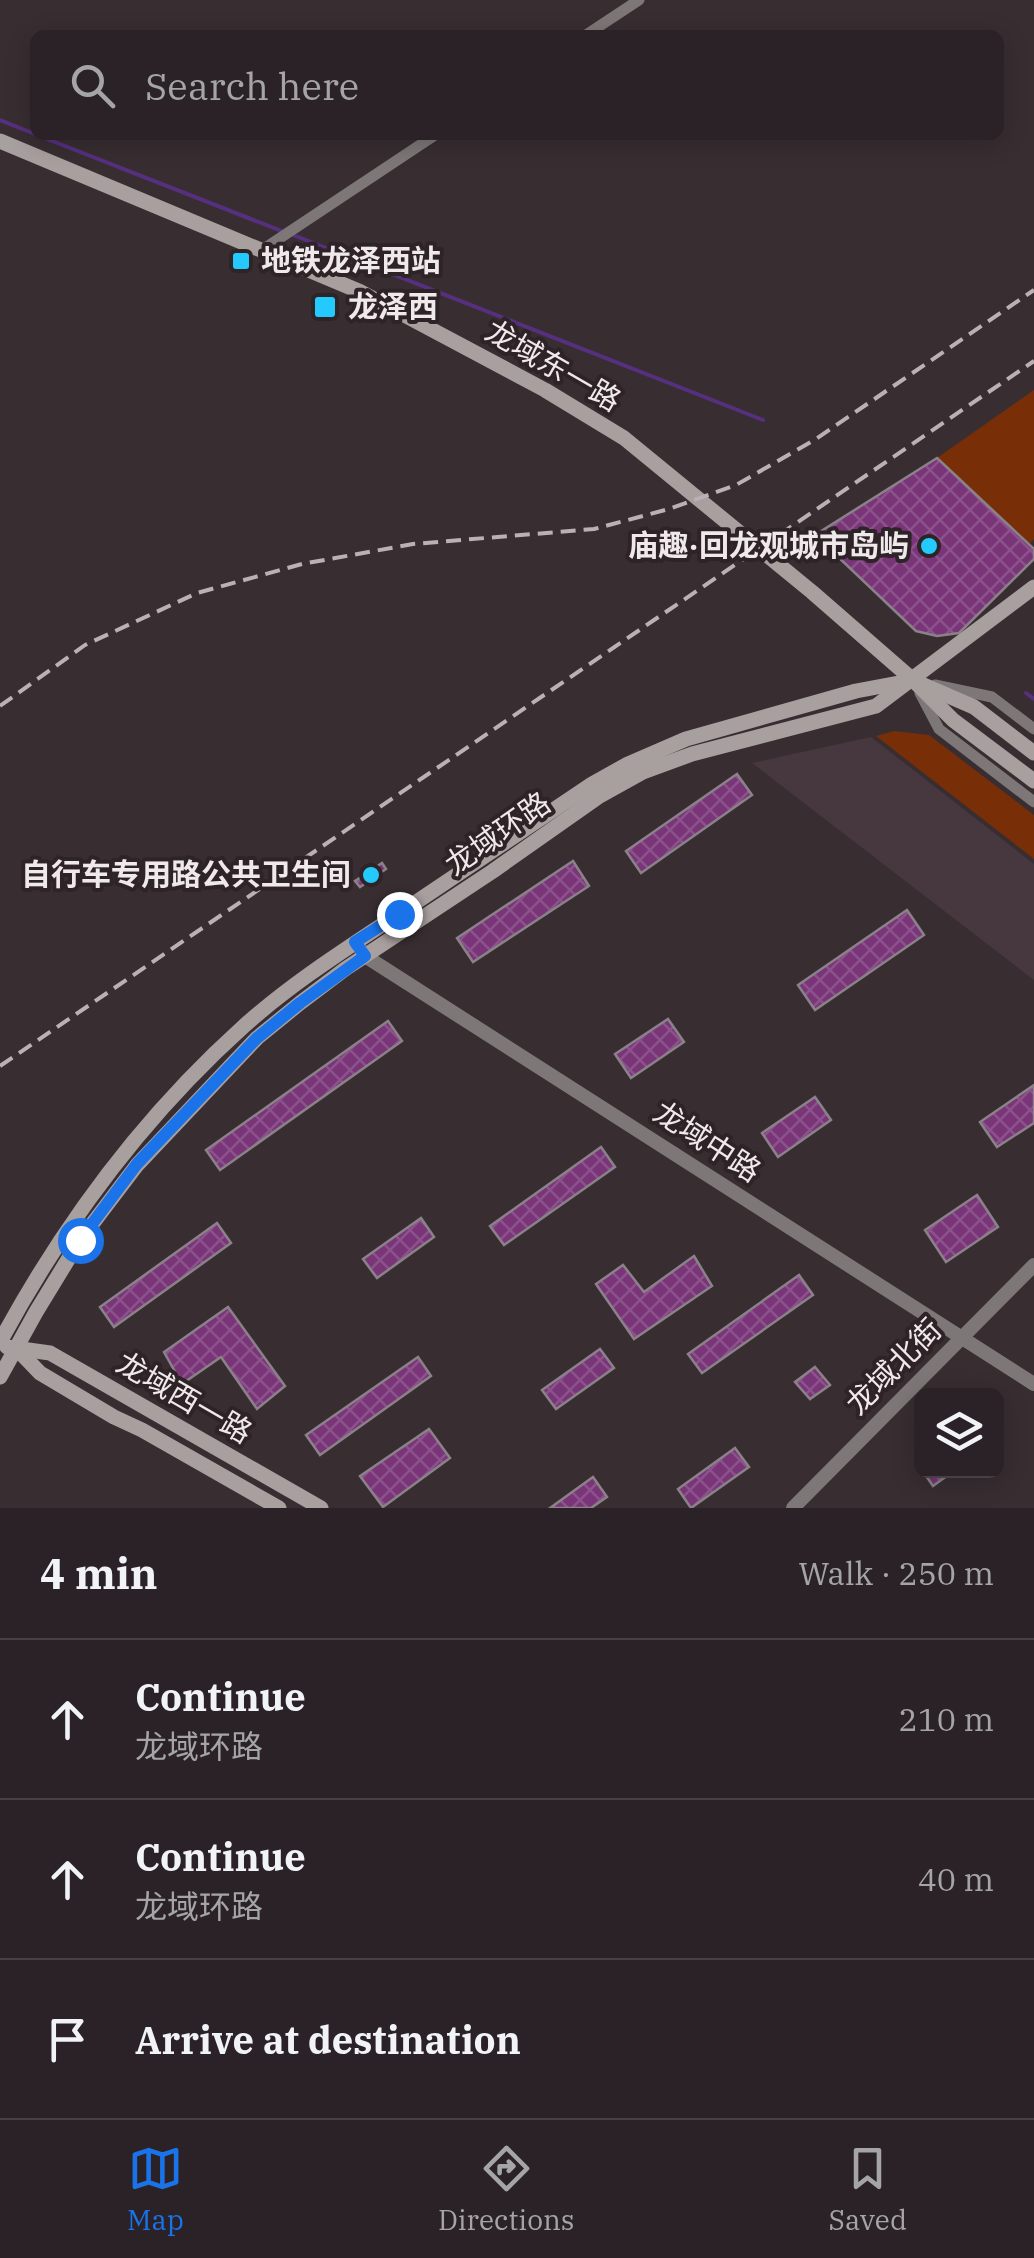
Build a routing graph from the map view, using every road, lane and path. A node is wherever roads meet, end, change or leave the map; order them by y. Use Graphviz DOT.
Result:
graph roads {
  1 [pos="638,0"];
  2 [pos="593,30"];
  3 [pos="428,140"];
  4 [pos="0,141"];
  5 [pos="262,250"];
  6 [pos="1034,587"];
  7 [pos="913,680"];
  8 [pos="1034,729"];
  9 [pos="1034,752"];
  10 [pos="1034,781"];
  11 [pos="1034,802"];
  12 [pos="355,942"];
  13 [pos="365,956"];
  14 [pos="1034,1264"];
  15 [pos="962,1337"];
  16 [pos="5,1345"];
  17 [pos="0,1377"];
  18 [pos="1034,1384"];
  19 [pos="279,1508"];
  20 [pos="321,1508"];
  21 [pos="793,1508"];
  1 -- 2 [label="street"];
  3 -- 5 [label="street"];
  4 -- 5 [label="main road, 龙域东一路"];
  5 -- 7 [label="main road, 龙域东一路"];
  6 -- 7 [label="main road, 龙域环路"];
  7 -- 8 [label="street"];
  7 -- 9 [label="main road, 龙域东一路"];
  7 -- 10 [label="main road, 龙域东一路"];
  7 -- 11 [label="street"];
  7 -- 12 [label="main road, 龙域环路"];
  7 -- 13 [label="main road, 龙域环路"];
  12 -- 13 [label="street, 龙域中路"];
  12 -- 16 [label="main road, 龙域环路"];
  13 -- 15 [label="street, 龙域中路"];
  13 -- 16 [label="main road, 龙域环路"];
  14 -- 15 [label="street, 龙域北街"];
  15 -- 18 [label="street, 龙域中路"];
  15 -- 21 [label="street, 龙域北街"];
  16 -- 17 [label="main road, 龙域环路"];
  16 -- 19 [label="main road, 龙域西一路"];
  16 -- 20 [label="main road, 龙域西一路"];
}
